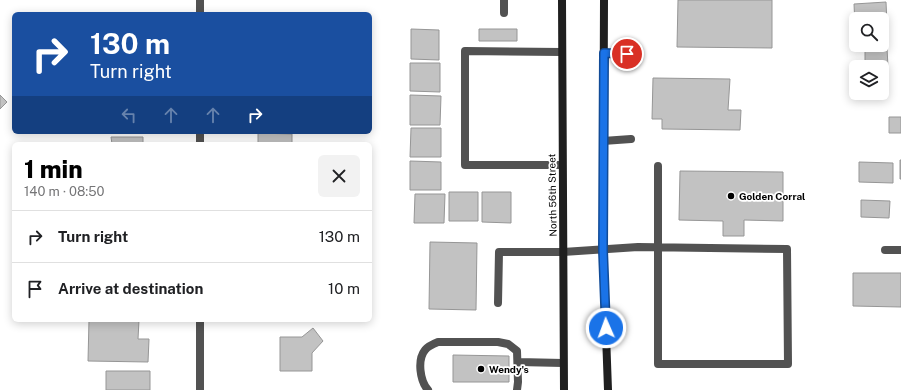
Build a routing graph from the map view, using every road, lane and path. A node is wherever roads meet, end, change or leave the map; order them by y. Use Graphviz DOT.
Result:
graph roads {
  1 [pos="200,0"];
  2 [pos="504,0"];
  3 [pos="562,0"];
  4 [pos="604,0"];
  5 [pos="200,12"];
  6 [pos="504,13"];
  7 [pos="562,52"];
  8 [pos="604,53"];
  9 [pos="639,54"];
  10 [pos="631,139"];
  11 [pos="603,141"];
  12 [pos="562,165"];
  13 [pos="658,166"];
  14 [pos="659,248"];
  15 [pos="603,250"];
  16 [pos="885,250"];
  17 [pos="901,250"];
  18 [pos="563,252"];
  19 [pos="498,303"];
  20 [pos="200,322"];
  21 [pos="518,362"];
  22 [pos="563,363"];
  23 [pos="200,390"];
  24 [pos="428,390"];
  25 [pos="517,390"];
  26 [pos="564,390"];
  27 [pos="608,390"];
  1 -- 5 [label="street"];
  2 -- 6 [label="street"];
  3 -- 7 [label="main road, North 56th Street"];
  4 -- 8 [label="main road"];
  7 -- 12 [label="main road, North 56th Street"];
  7 -- 12 [label="street"];
  8 -- 9 [label="street"];
  8 -- 11 [label="main road"];
  10 -- 11 [label="street"];
  11 -- 15 [label="main road"];
  12 -- 18 [label="main road, North 56th Street"];
  13 -- 14 [label="street"];
  14 -- 14 [label="street"];
  14 -- 15 [label="street"];
  15 -- 18 [label="street"];
  15 -- 27 [label="main road"];
  16 -- 17 [label="street"];
  18 -- 19 [label="street"];
  18 -- 22 [label="main road, North 56th Street"];
  20 -- 23 [label="street"];
  21 -- 22 [label="street"];
  21 -- 24 [label="street"];
  21 -- 25 [label="street"];
  22 -- 26 [label="main road, North 56th Street"];
}
